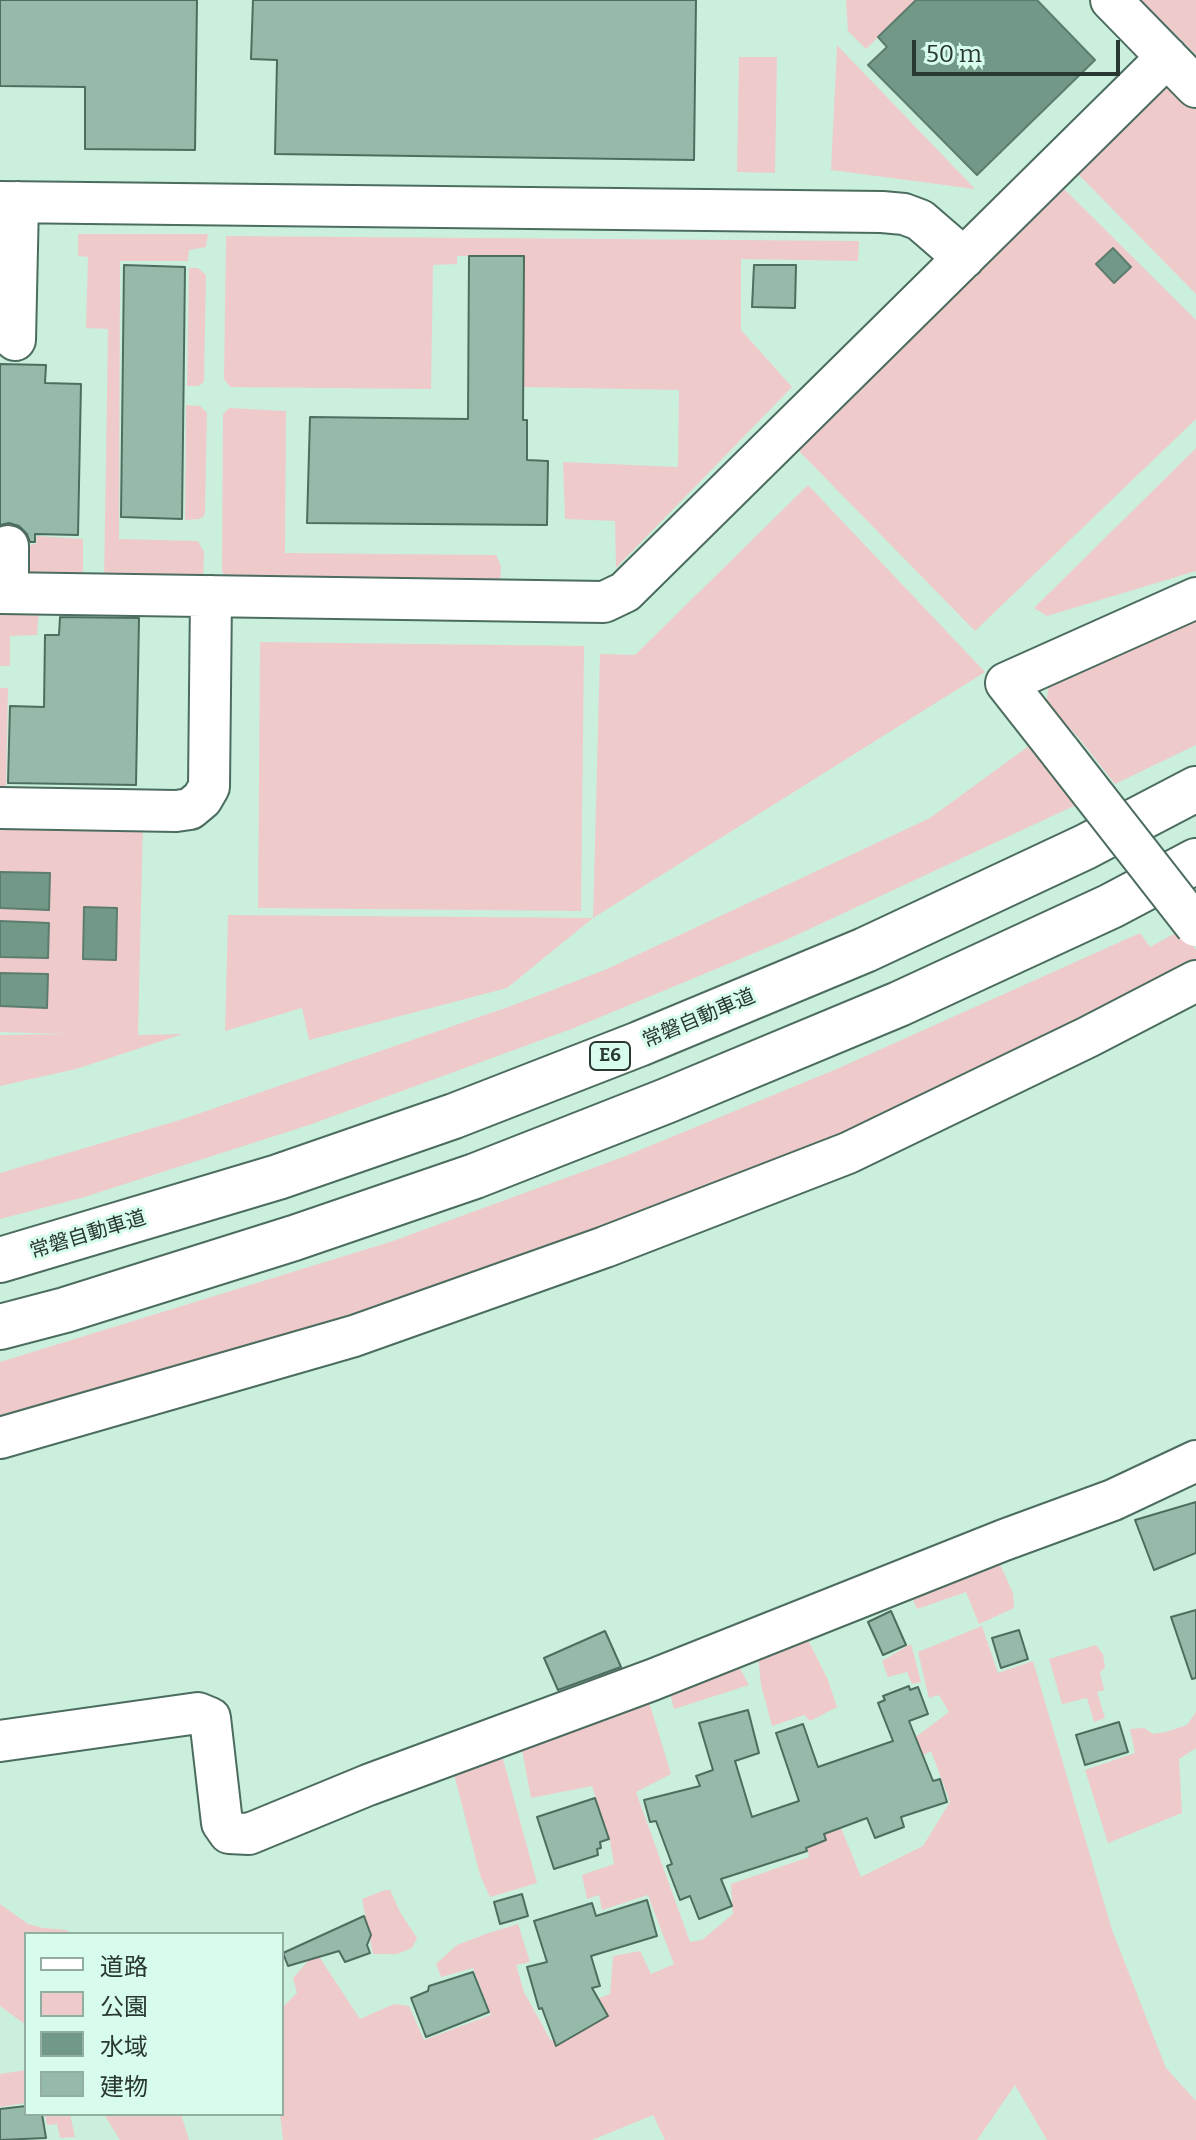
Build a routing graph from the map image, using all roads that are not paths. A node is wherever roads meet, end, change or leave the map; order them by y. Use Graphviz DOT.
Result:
graph roads {
  1 [pos="1111,0"];
  2 [pos="1167,57"];
  3 [pos="1196,87"];
  4 [pos="9,202"];
  5 [pos="964,258"];
  6 [pos="15,340"];
  7 [pos="8,546"];
  8 [pos="4,593"];
  9 [pos="211,596"];
  10 [pos="1196,598"];
  11 [pos="1196,789"];
  12 [pos="0,808"];
  13 [pos="1196,861"];
  14 [pos="1196,926"];
  15 [pos="1196,981"];
  16 [pos="0,1260"];
  17 [pos="0,1327"];
  18 [pos="0,1438"];
  19 [pos="1196,1461"];
  20 [pos="0,1741"];
  1 -- 2 [label="street"];
  2 -- 3 [label="street"];
  2 -- 5 [label="street"];
  4 -- 5 [label="street"];
  4 -- 6 [label="street"];
  5 -- 9 [label="street"];
  7 -- 8 [label="street"];
  8 -- 9 [label="street"];
  9 -- 12 [label="street"];
  10 -- 14 [label="street, bridge"];
  11 -- 16 [label="highway, 常磐自動車道 / E6"];
  13 -- 17 [label="highway"];
  15 -- 18 [label="street"];
  19 -- 20 [label="street"];
}
